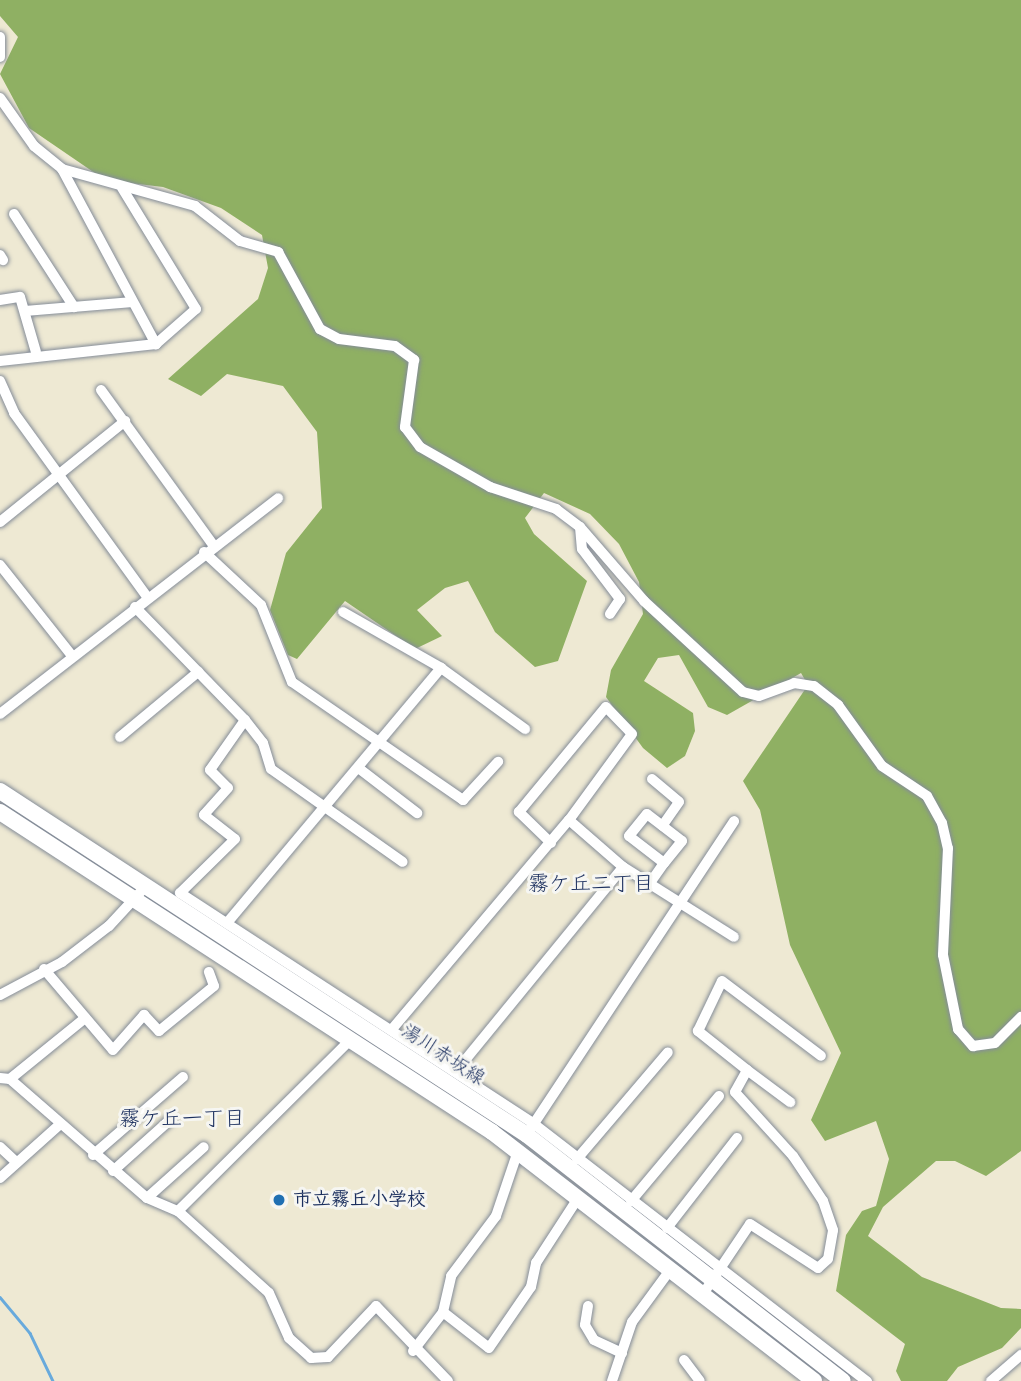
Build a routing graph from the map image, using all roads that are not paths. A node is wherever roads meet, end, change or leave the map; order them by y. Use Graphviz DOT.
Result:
graph roads {
  1 [pos="0,37"];
  2 [pos="0,57"];
  3 [pos="0,99"];
  4 [pos="62,169"];
  5 [pos="122,188"];
  6 [pos="14,214"];
  7 [pos="0,300"];
  8 [pos="133,302"];
  9 [pos="74,307"];
  10 [pos="24,311"];
  11 [pos="156,344"];
  12 [pos="36,352"];
  13 [pos="0,361"];
  14 [pos="0,381"];
  15 [pos="101,390"];
  16 [pos="125,421"];
  17 [pos="58,470"];
  18 [pos="278,498"];
  19 [pos="0,522"];
  20 [pos="580,527"];
  21 [pos="209,549"];
  22 [pos="0,565"];
  23 [pos="148,597"];
  24 [pos="135,607"];
  25 [pos="343,612"];
  26 [pos="610,614"];
  27 [pos="72,656"];
  28 [pos="441,668"];
  29 [pos="198,672"];
  30 [pos="1,711"];
  31 [pos="245,720"];
  32 [pos="525,729"];
  33 [pos="120,737"];
  34 [pos="383,739"];
  35 [pos="498,762"];
  36 [pos="361,770"];
  37 [pos="652,779"];
  38 [pos="0,791"];
  39 [pos="327,808"];
  40 [pos="0,812"];
  41 [pos="417,813"];
  42 [pos="569,820"];
  43 [pos="734,821"];
  44 [pos="663,826"];
  45 [pos="551,843"];
  46 [pos="403,862"];
  47 [pos="664,863"];
  48 [pos="622,867"];
  49 [pos="650,883"];
  50 [pos="146,885"];
  51 [pos="134,900"];
  52 [pos="682,903"];
  53 [pos="227,923"];
  54 [pos="734,937"];
  55 [pos="44,969"];
  56 [pos="209,972"];
  57 [pos="0,995"];
  58 [pos="1021,1017"];
  59 [pos="85,1018"];
  60 [pos="393,1028"];
  61 [pos="350,1040"];
  62 [pos="668,1052"];
  63 [pos="821,1056"];
  64 [pos="457,1070"];
  65 [pos="747,1070"];
  66 [pos="184,1077"];
  67 [pos="5,1079"];
  68 [pos="719,1096"];
  69 [pos="790,1102"];
  70 [pos="172,1118"];
  71 [pos="58,1126"];
  72 [pos="530,1130"];
  73 [pos="737,1138"];
  74 [pos="0,1147"];
  75 [pos="204,1147"];
  76 [pos="518,1151"];
  77 [pos="93,1155"];
  78 [pos="578,1159"];
  79 [pos="16,1163"];
  80 [pos="113,1171"];
  81 [pos="0,1178"];
  82 [pos="147,1198"];
  83 [pos="578,1198"];
  84 [pos="631,1200"];
  85 [pos="178,1211"];
  86 [pos="667,1228"];
  87 [pos="670,1270"];
  88 [pos="715,1274"];
  89 [pos="703,1294"];
  90 [pos="588,1306"];
  91 [pos="443,1312"];
  92 [pos="414,1351"];
  93 [pos="622,1353"];
  94 [pos="1021,1355"];
  95 [pos="684,1360"];
  96 [pos="448,1381"];
  97 [pos="612,1381"];
  98 [pos="700,1381"];
  99 [pos="814,1381"];
  100 [pos="843,1381"];
  101 [pos="867,1381"];
  102 [pos="991,1381"];
  1 -- 2 [label="street"];
  3 -- 4 [label="street"];
  4 -- 5 [label="street"];
  4 -- 8 [label="street"];
  5 -- 11 [label="street"];
  5 -- 20 [label="street"];
  6 -- 9 [label="street"];
  7 -- 10 [label="street"];
  8 -- 9 [label="street"];
  8 -- 11 [label="street"];
  9 -- 10 [label="street"];
  10 -- 12 [label="street"];
  11 -- 12 [label="street"];
  12 -- 13 [label="street"];
  14 -- 17 [label="street"];
  15 -- 16 [label="street"];
  16 -- 17 [label="street"];
  16 -- 21 [label="street"];
  17 -- 19 [label="street"];
  17 -- 23 [label="street"];
  18 -- 21 [label="street"];
  20 -- 26 [label="street"];
  20 -- 58 [label="street"];
  21 -- 23 [label="street"];
  21 -- 34 [label="street"];
  22 -- 27 [label="street"];
  23 -- 24 [label="street"];
  24 -- 27 [label="street"];
  24 -- 29 [label="street"];
  25 -- 28 [label="street"];
  27 -- 30 [label="street"];
  28 -- 32 [label="street"];
  28 -- 34 [label="street"];
  29 -- 31 [label="street"];
  29 -- 33 [label="street"];
  31 -- 39 [label="street"];
  31 -- 53 [label="street"];
  34 -- 35 [label="street"];
  34 -- 36 [label="street"];
  36 -- 39 [label="street"];
  36 -- 41 [label="street"];
  37 -- 44 [label="street"];
  38 -- 50 [label="main road, 湯川赤坂線"];
  39 -- 46 [label="street"];
  39 -- 53 [label="street"];
  40 -- 51 [label="main road, 湯川赤坂線"];
  42 -- 45 [label="street"];
  42 -- 45 [label="street"];
  42 -- 48 [label="street"];
  43 -- 52 [label="street"];
  44 -- 47 [label="street"];
  44 -- 47 [label="street"];
  45 -- 60 [label="street"];
  47 -- 49 [label="street"];
  48 -- 49 [label="street"];
  48 -- 64 [label="street"];
  49 -- 52 [label="street"];
  50 -- 51 [label="street"];
  50 -- 72 [label="main road, 湯川赤坂線"];
  51 -- 55 [label="street"];
  51 -- 61 [label="main road, 湯川赤坂線"];
  52 -- 54 [label="street"];
  52 -- 72 [label="street"];
  53 -- 60 [label="street"];
  55 -- 57 [label="street"];
  55 -- 59 [label="street"];
  56 -- 59 [label="street"];
  59 -- 67 [label="street"];
  60 -- 64 [label="street"];
  61 -- 76 [label="main road, 湯川赤坂線"];
  61 -- 85 [label="street"];
  62 -- 78 [label="street"];
  63 -- 65 [label="street"];
  64 -- 72 [label="street"];
  65 -- 69 [label="street"];
  65 -- 88 [label="street"];
  66 -- 77 [label="street"];
  67 -- 71 [label="street"];
  68 -- 84 [label="street"];
  70 -- 80 [label="street"];
  71 -- 77 [label="street"];
  71 -- 79 [label="street"];
  72 -- 78 [label="street"];
  72 -- 88 [label="main road, 湯川赤坂線"];
  73 -- 86 [label="street"];
  74 -- 79 [label="street"];
  75 -- 82 [label="street"];
  76 -- 83 [label="main road, 湯川赤坂線"];
  76 -- 91 [label="street"];
  77 -- 80 [label="street"];
  78 -- 84 [label="street"];
  79 -- 81 [label="street"];
  80 -- 82 [label="street"];
  82 -- 85 [label="street"];
  83 -- 87 [label="main road, 湯川赤坂線"];
  83 -- 91 [label="street"];
  84 -- 86 [label="street"];
  85 -- 92 [label="street"];
  86 -- 88 [label="street"];
  87 -- 89 [label="main road, 湯川赤坂線"];
  87 -- 93 [label="street"];
  88 -- 89 [label="street"];
  88 -- 100 [label="main road, 湯川赤坂線"];
  88 -- 101 [label="street"];
  89 -- 99 [label="main road, 湯川赤坂線"];
  90 -- 93 [label="street"];
  91 -- 92 [label="street"];
  92 -- 96 [label="street"];
  93 -- 97 [label="street"];
  94 -- 102 [label="street"];
  95 -- 98 [label="street"];
}
